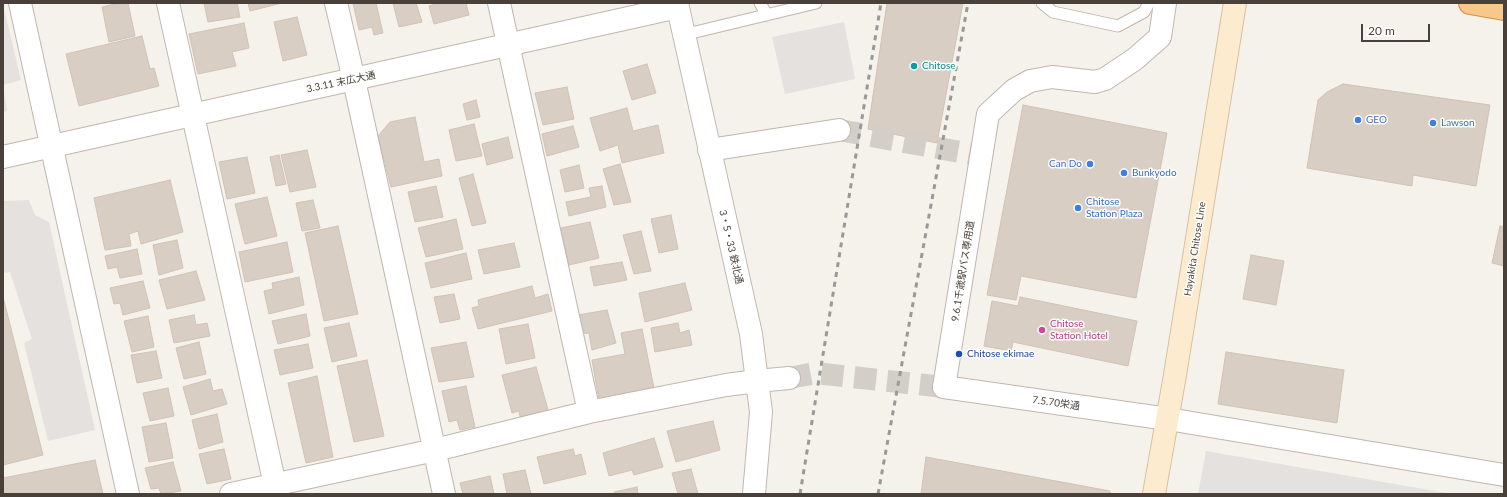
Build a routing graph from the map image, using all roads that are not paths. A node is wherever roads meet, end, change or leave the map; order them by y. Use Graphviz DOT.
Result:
graph roads {
  1 [pos="20,3"];
  2 [pos="168,3"];
  3 [pos="336,3"];
  4 [pos="499,3"];
  5 [pos="760,3"];
  6 [pos="816,3"];
  7 [pos="1042,3"];
  8 [pos="1149,3"];
  9 [pos="1164,3"];
  10 [pos="1235,3"];
  11 [pos="1470,3"];
  12 [pos="677,5"];
  13 [pos="1504,8"];
  14 [pos="767,16"];
  15 [pos="683,35"];
  16 [pos="508,45"];
  17 [pos="354,80"];
  18 [pos="193,115"];
  19 [pos="840,130"];
  20 [pos="52,145"];
  21 [pos="709,150"];
  22 [pos="3,157"];
  23 [pos="789,378"];
  24 [pos="757,381"];
  25 [pos="944,387"];
  26 [pos="589,412"];
  27 [pos="1168,419"];
  28 [pos="435,450"];
  29 [pos="1504,475"];
  30 [pos="276,489"];
  31 [pos="128,494"];
  32 [pos="230,494"];
  33 [pos="444,494"];
  34 [pos="754,494"];
  35 [pos="1154,494"];
  1 -- 20 [label="street"];
  2 -- 18 [label="street"];
  3 -- 17 [label="street"];
  4 -- 16 [label="street"];
  5 -- 14 [label="lane"];
  6 -- 14 [label="lane"];
  7 -- 8 [label="lane"];
  9 -- 25 [label="street, 9.6.1千歳駅バス専用道"];
  10 -- 27 [label="main road, Hayakita Chitose Line"];
  11 -- 13 [label="highway"];
  12 -- 15 [label="street, 3・5・33 鉄北通"];
  12 -- 16 [label="street, 3.3.11 末広大通"];
  14 -- 15 [label="lane"];
  15 -- 21 [label="street, 3・5・33 鉄北通"];
  16 -- 17 [label="street, 3.3.11 末広大通"];
  16 -- 26 [label="street"];
  17 -- 18 [label="street, 3.3.11 末広大通"];
  17 -- 28 [label="street"];
  18 -- 20 [label="street, 3.3.11 末広大通"];
  18 -- 30 [label="street"];
  19 -- 21 [label="street"];
  20 -- 22 [label="street, 3.3.11 末広大通"];
  20 -- 31 [label="street"];
  21 -- 24 [label="street, 3・5・33 鉄北通"];
  23 -- 24 [label="street"];
  24 -- 26 [label="street"];
  24 -- 34 [label="street, 3・5・33 鉄北通"];
  25 -- 27 [label="street, 7.5.70栄通"];
  26 -- 28 [label="street"];
  27 -- 29 [label="street, 7.5.70栄通"];
  27 -- 35 [label="main road, Hayakita Chitose Line"];
  28 -- 30 [label="street"];
  28 -- 33 [label="street"];
  30 -- 32 [label="street"];
}
